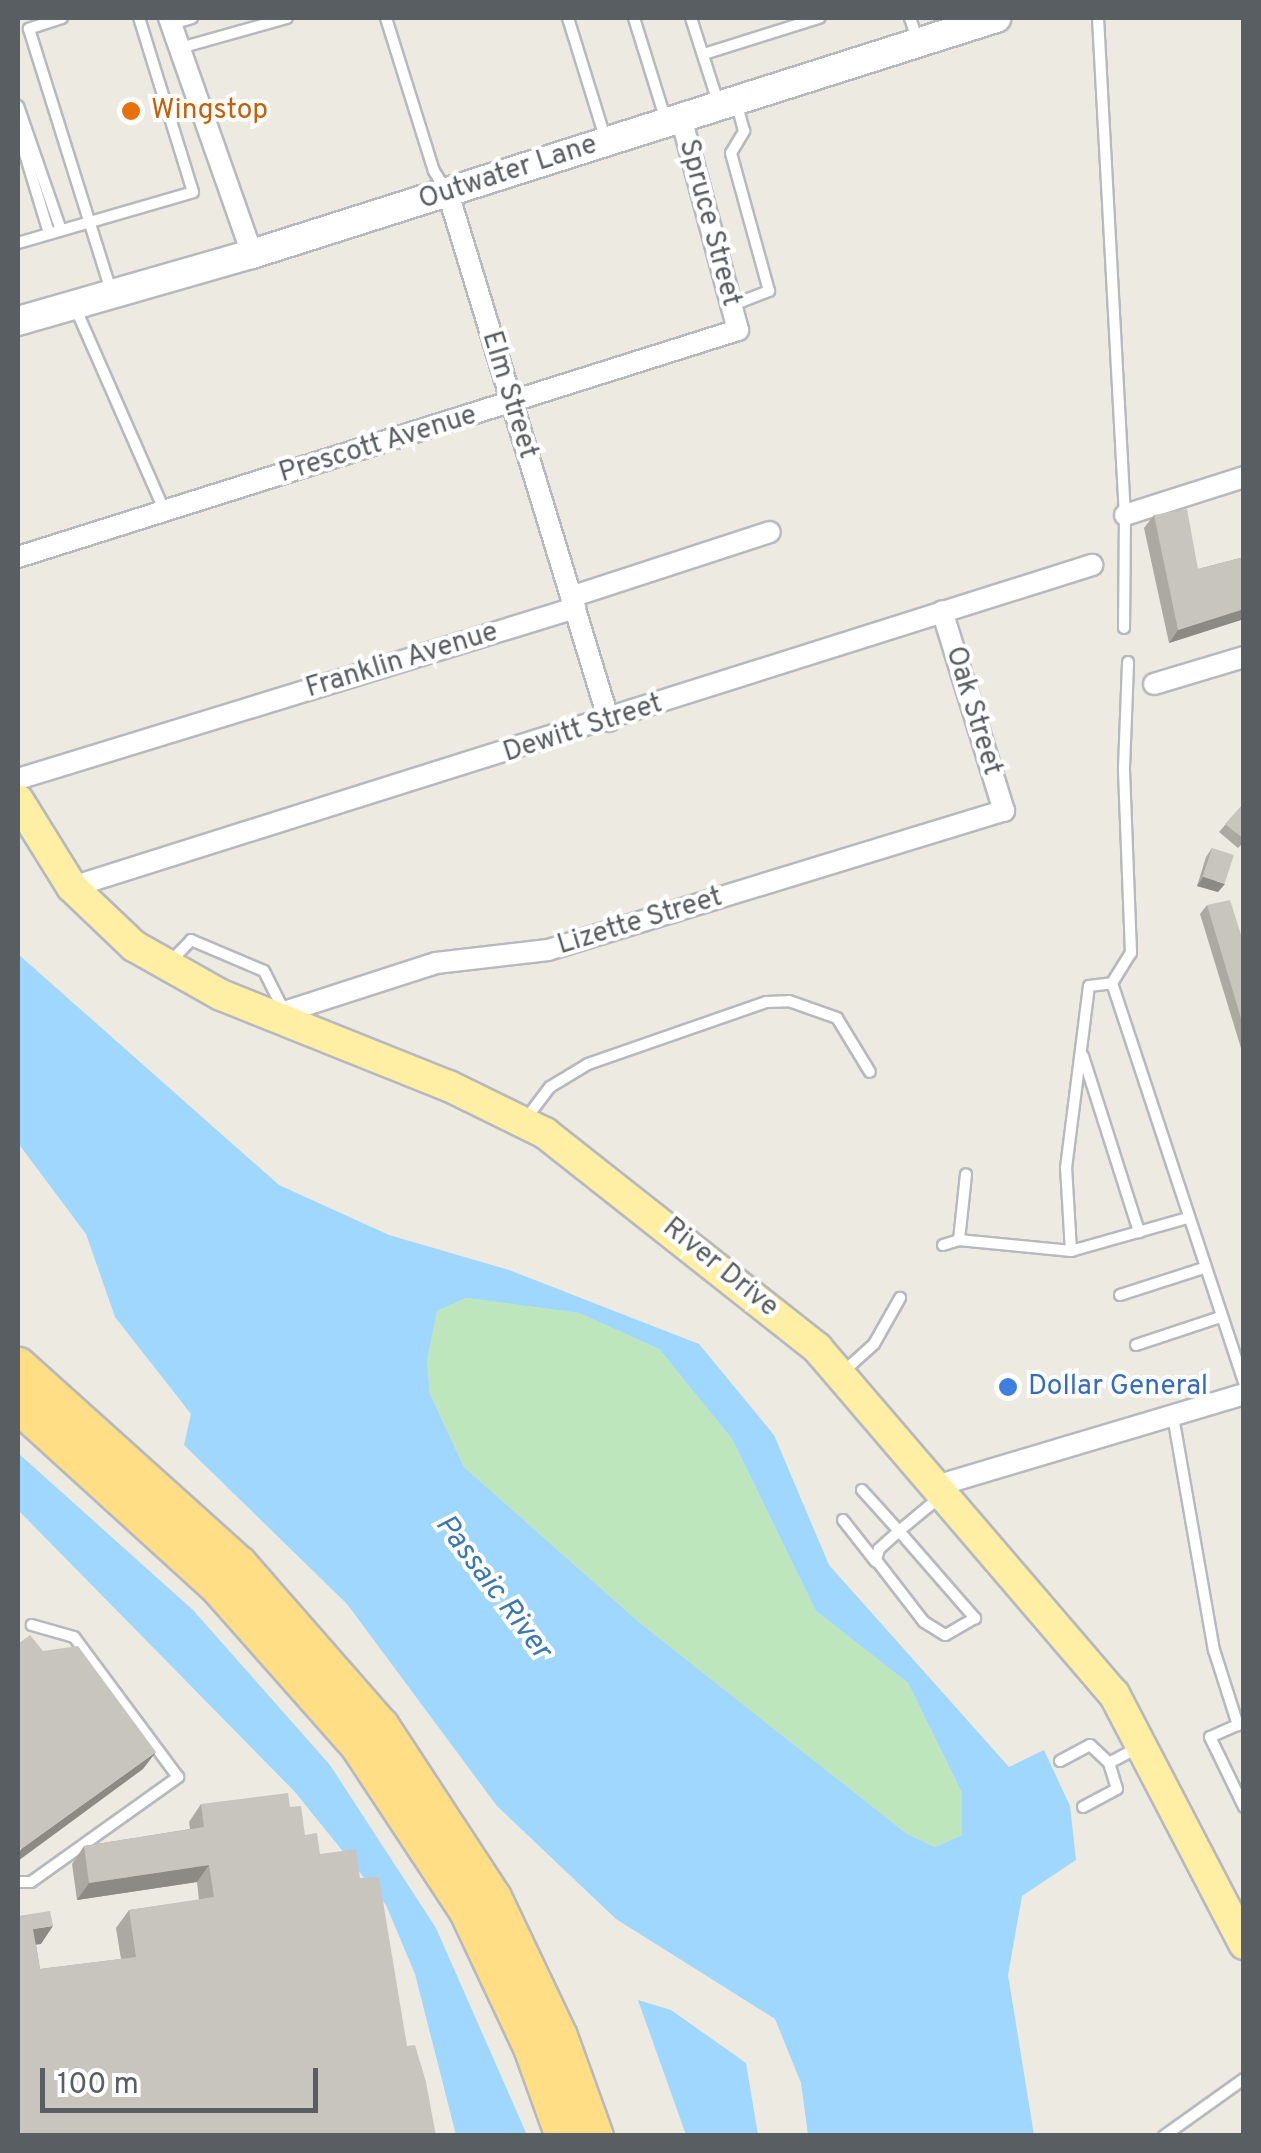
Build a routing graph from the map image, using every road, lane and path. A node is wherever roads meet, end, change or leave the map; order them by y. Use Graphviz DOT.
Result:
graph roads {
  1 [pos="62,18"];
  2 [pos="139,18"];
  3 [pos="287,18"];
  4 [pos="386,18"];
  5 [pos="568,18"];
  6 [pos="634,18"];
  7 [pos="691,18"];
  8 [pos="819,18"];
  9 [pos="996,18"];
  10 [pos="1098,18"];
  11 [pos="177,20"];
  12 [pos="914,30"];
  13 [pos="23,31"];
  14 [pos="180,48"];
  15 [pos="704,54"];
  16 [pos="728,104"];
  17 [pos="18,106"];
  18 [pos="673,120"];
  19 [pos="18,132"];
  20 [pos="606,141"];
  21 [pos="448,193"];
  22 [pos="89,222"];
  23 [pos="55,232"];
  24 [pos="18,244"];
  25 [pos="252,254"];
  26 [pos="112,294"];
  27 [pos="74,304"];
  28 [pos="730,306"];
  29 [pos="18,320"];
  30 [pos="738,330"];
  31 [pos="512,404"];
  32 [pos="1244,477"];
  33 [pos="164,511"];
  34 [pos="1125,515"];
  35 [pos="770,532"];
  36 [pos="18,556"];
  37 [pos="1092,565"];
  38 [pos="573,602"];
  39 [pos="942,612"];
  40 [pos="1124,628"];
  41 [pos="1244,656"];
  42 [pos="1128,662"];
  43 [pos="1154,684"];
  44 [pos="609,722"];
  45 [pos="18,779"];
  46 [pos="18,800"];
  47 [pos="1004,812"];
  48 [pos="72,887"];
  49 [pos="1112,983"];
  50 [pos="278,1014"];
  51 [pos="1081,1050"];
  52 [pos="870,1072"];
  53 [pos="524,1121"];
  54 [pos="966,1174"];
  55 [pos="1188,1218"];
  56 [pos="1139,1232"];
  57 [pos="958,1240"];
  58 [pos="943,1245"];
  59 [pos="1071,1251"];
  60 [pos="1204,1268"];
  61 [pos="1120,1295"];
  62 [pos="900,1298"];
  63 [pos="1220,1317"];
  64 [pos="18,1343"];
  65 [pos="1136,1344"];
  66 [pos="18,1364"];
  67 [pos="840,1374"];
  68 [pos="1244,1383"];
  69 [pos="1244,1394"];
  70 [pos="18,1405"];
  71 [pos="1173,1415"];
  72 [pos="18,1425"];
  73 [pos="862,1490"];
  74 [pos="939,1490"];
  75 [pos="843,1520"];
  76 [pos="900,1531"];
  77 [pos="876,1562"];
  78 [pos="228,1575"];
  79 [pos="32,1625"];
  80 [pos="1241,1723"];
  81 [pos="1144,1744"];
  82 [pos="1060,1760"];
  83 [pos="1110,1763"];
  84 [pos="1244,1806"];
  85 [pos="1083,1807"];
  86 [pos="18,1882"];
  87 [pos="1244,1944"];
  88 [pos="1244,2080"];
  89 [pos="563,2136"];
  90 [pos="595,2136"];
  91 [pos="1164,2136"];
  1 -- 13 [label="lane"];
  2 -- 22 [label="lane"];
  3 -- 14 [label="lane"];
  4 -- 21 [label="lane"];
  5 -- 20 [label="lane"];
  6 -- 18 [label="lane"];
  7 -- 15 [label="lane"];
  8 -- 15 [label="lane"];
  9 -- 12 [label="street, Outwater Lane"];
  10 -- 34 [label="lane"];
  11 -- 14 [label="street"];
  12 -- 16 [label="street, Outwater Lane"];
  13 -- 22 [label="lane"];
  14 -- 25 [label="street"];
  15 -- 16 [label="lane"];
  16 -- 18 [label="street, Outwater Lane"];
  16 -- 28 [label="lane"];
  17 -- 23 [label="lane"];
  18 -- 20 [label="street, Outwater Lane"];
  18 -- 28 [label="street, Spruce Street"];
  19 -- 23 [label="lane"];
  20 -- 21 [label="street, Outwater Lane"];
  21 -- 25 [label="street, Outwater Lane"];
  21 -- 31 [label="street, Elm Street"];
  22 -- 23 [label="lane"];
  22 -- 26 [label="lane"];
  23 -- 24 [label="lane"];
  25 -- 26 [label="street, Outwater Lane"];
  26 -- 27 [label="street, Outwater Lane"];
  27 -- 29 [label="street, Outwater Lane"];
  27 -- 33 [label="lane"];
  28 -- 30 [label="street, Spruce Street"];
  30 -- 31 [label="street, Prescott Avenue"];
  31 -- 33 [label="street, Prescott Avenue"];
  31 -- 38 [label="street, Elm Street"];
  32 -- 34 [label="street"];
  33 -- 36 [label="street, Prescott Avenue"];
  34 -- 40 [label="lane"];
  35 -- 38 [label="street, Franklin Avenue"];
  37 -- 39 [label="street, Dewitt Street"];
  38 -- 44 [label="street, Elm Street"];
  38 -- 45 [label="street, Franklin Avenue"];
  39 -- 44 [label="street, Dewitt Street"];
  39 -- 47 [label="street, Oak Street"];
  41 -- 43 [label="street"];
  42 -- 49 [label="lane"];
  44 -- 48 [label="street, Dewitt Street"];
  46 -- 48 [label="main road, River Drive"];
  47 -- 50 [label="street, Lizette Street"];
  48 -- 50 [label="main road, River Drive"];
  49 -- 51 [label="lane"];
  49 -- 55 [label="lane"];
  50 -- 53 [label="main road, River Drive"];
  51 -- 56 [label="lane"];
  51 -- 59 [label="lane"];
  52 -- 53 [label="lane"];
  53 -- 67 [label="main road, River Drive"];
  54 -- 57 [label="lane"];
  55 -- 56 [label="lane"];
  55 -- 60 [label="lane"];
  56 -- 59 [label="lane"];
  57 -- 58 [label="lane"];
  57 -- 59 [label="lane"];
  60 -- 61 [label="lane"];
  60 -- 63 [label="lane"];
  62 -- 67 [label="lane"];
  63 -- 65 [label="lane"];
  63 -- 68 [label="lane"];
  64 -- 78 [label="highway"];
  66 -- 78 [label="highway"];
  67 -- 74 [label="main road, River Drive"];
  69 -- 71 [label="street"];
  70 -- 78 [label="highway"];
  71 -- 74 [label="street"];
  71 -- 80 [label="lane"];
  72 -- 78 [label="highway"];
  73 -- 76 [label="lane"];
  74 -- 76 [label="lane"];
  74 -- 81 [label="main road, River Drive"];
  75 -- 77 [label="lane"];
  76 -- 77 [label="lane"];
  76 -- 77 [label="lane"];
  78 -- 89 [label="highway"];
  78 -- 90 [label="highway"];
  79 -- 86 [label="lane"];
  80 -- 84 [label="lane"];
  81 -- 83 [label="lane"];
  81 -- 87 [label="main road, River Drive"];
  82 -- 83 [label="lane"];
  83 -- 85 [label="lane"];
  88 -- 91 [label="lane"];
}
